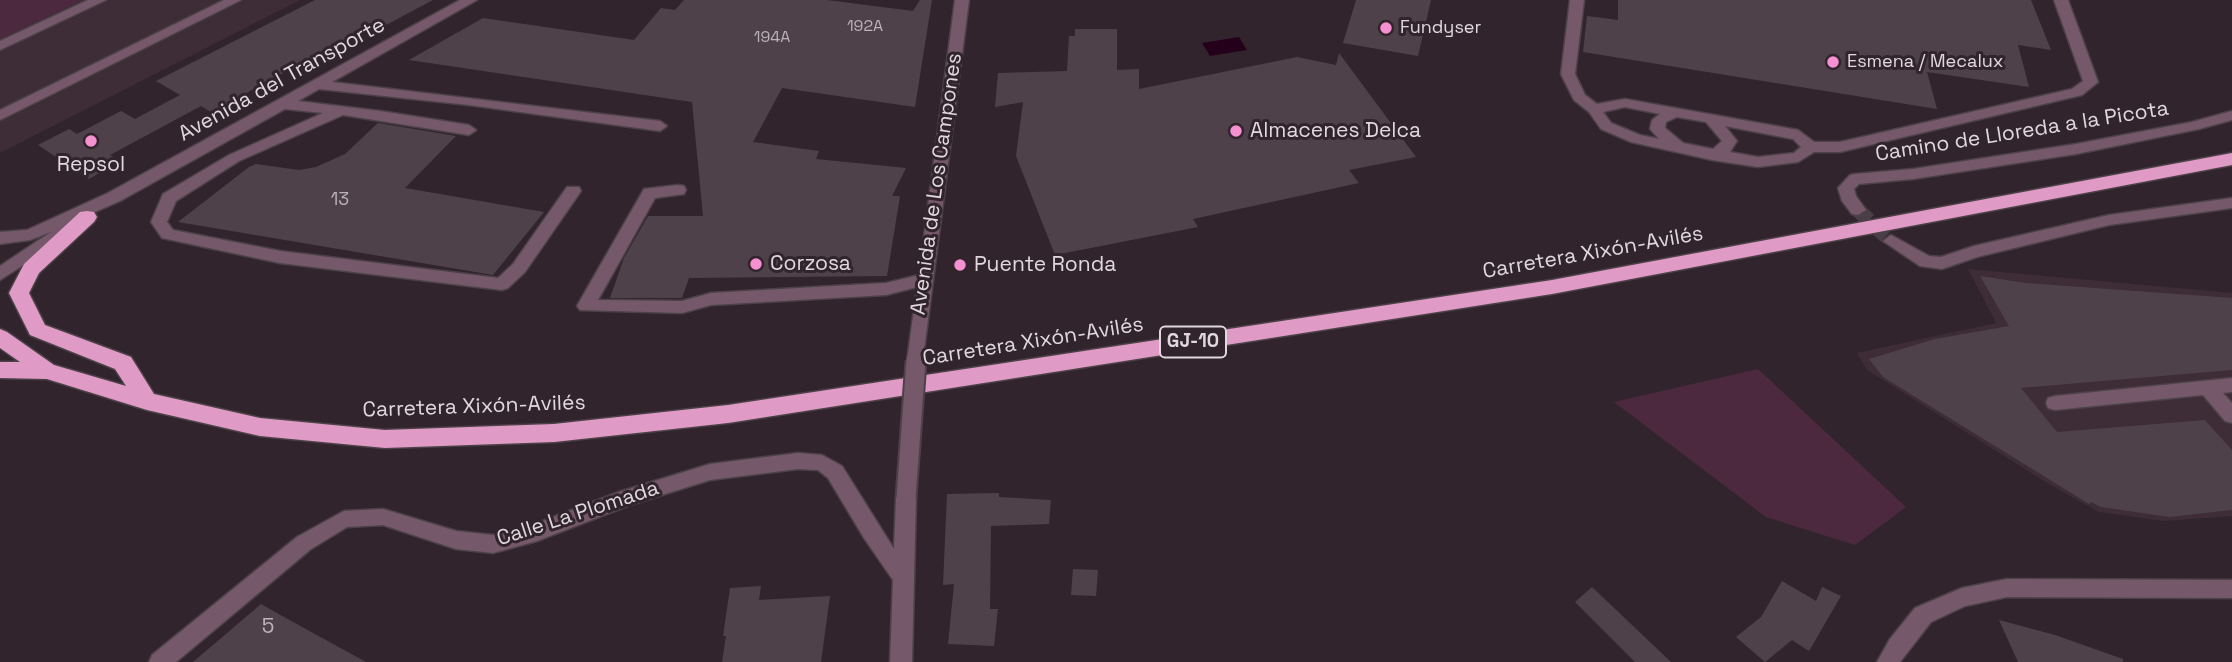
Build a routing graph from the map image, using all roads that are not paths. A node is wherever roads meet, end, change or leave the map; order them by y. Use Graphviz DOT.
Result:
graph roads {
  1 [pos="99,0"];
  2 [pos="234,0"];
  3 [pos="470,0"];
  4 [pos="962,0"];
  5 [pos="1577,0"];
  6 [pos="2061,0"];
  7 [pos="0,46"];
  8 [pos="317,85"];
  9 [pos="283,104"];
  10 [pos="1594,109"];
  11 [pos="342,110"];
  12 [pos="1675,113"];
  13 [pos="2232,115"];
  14 [pos="0,116"];
  15 [pos="1712,119"];
  16 [pos="660,126"];
  17 [pos="469,130"];
  18 [pos="1810,147"];
  19 [pos="1682,149"];
  20 [pos="1713,155"];
  21 [pos="2232,159"];
  22 [pos="678,190"];
  23 [pos="573,191"];
  24 [pos="114,197"];
  25 [pos="2232,203"];
  26 [pos="1858,210"];
  27 [pos="88,217"];
  28 [pos="0,237"];
  29 [pos="1891,241"];
  30 [pos="0,274"];
  31 [pos="925,279"];
  32 [pos="0,337"];
  33 [pos="0,370"];
  34 [pos="47,371"];
  35 [pos="2232,385"];
  36 [pos="2207,387"];
  37 [pos="147,401"];
  38 [pos="2055,403"];
  39 [pos="2232,416"];
  40 [pos="902,576"];
  41 [pos="2232,589"];
  42 [pos="160,662"];
  43 [pos="901,662"];
  44 [pos="1888,662"];
  1 -- 7 [label="street"];
  2 -- 14 [label="street"];
  3 -- 8 [label="street, Avenida del Transporte"];
  4 -- 31 [label="street, Avenida de Los Campones"];
  5 -- 10 [label="street"];
  6 -- 18 [label="street"];
  8 -- 9 [label="street, Avenida del Transporte"];
  8 -- 16 [label="street"];
  9 -- 11 [label="street"];
  9 -- 24 [label="street, Avenida del Transporte"];
  10 -- 12 [label="street"];
  10 -- 19 [label="street"];
  11 -- 17 [label="street"];
  11 -- 23 [label="street"];
  12 -- 15 [label="street"];
  12 -- 19 [label="street"];
  13 -- 26 [label="street, Camino de Lloreda a la Picota"];
  15 -- 18 [label="street"];
  15 -- 20 [label="street"];
  18 -- 20 [label="street"];
  19 -- 20 [label="street"];
  21 -- 37 [label="highway, Carretera Xixón-Avilés / GJ-10"];
  22 -- 31 [label="street"];
  24 -- 27 [label="street"];
  24 -- 28 [label="street"];
  25 -- 29 [label="street"];
  27 -- 30 [label="street"];
  27 -- 37 [label="highway"];
  31 -- 40 [label="street, Avenida de Los Campones, bridge"];
  32 -- 34 [label="highway, Carretera Xixón-Avilés / GJ-10"];
  33 -- 34 [label="highway, Carretera Xixón-Avilés / GJ-10"];
  34 -- 37 [label="highway, Carretera Xixón-Avilés / GJ-10"];
  35 -- 36 [label="street"];
  36 -- 38 [label="street"];
  36 -- 39 [label="street"];
  40 -- 42 [label="street, Calle La Plomada"];
  40 -- 43 [label="street, Avenida de Los Campones"];
  41 -- 44 [label="street"];
}
